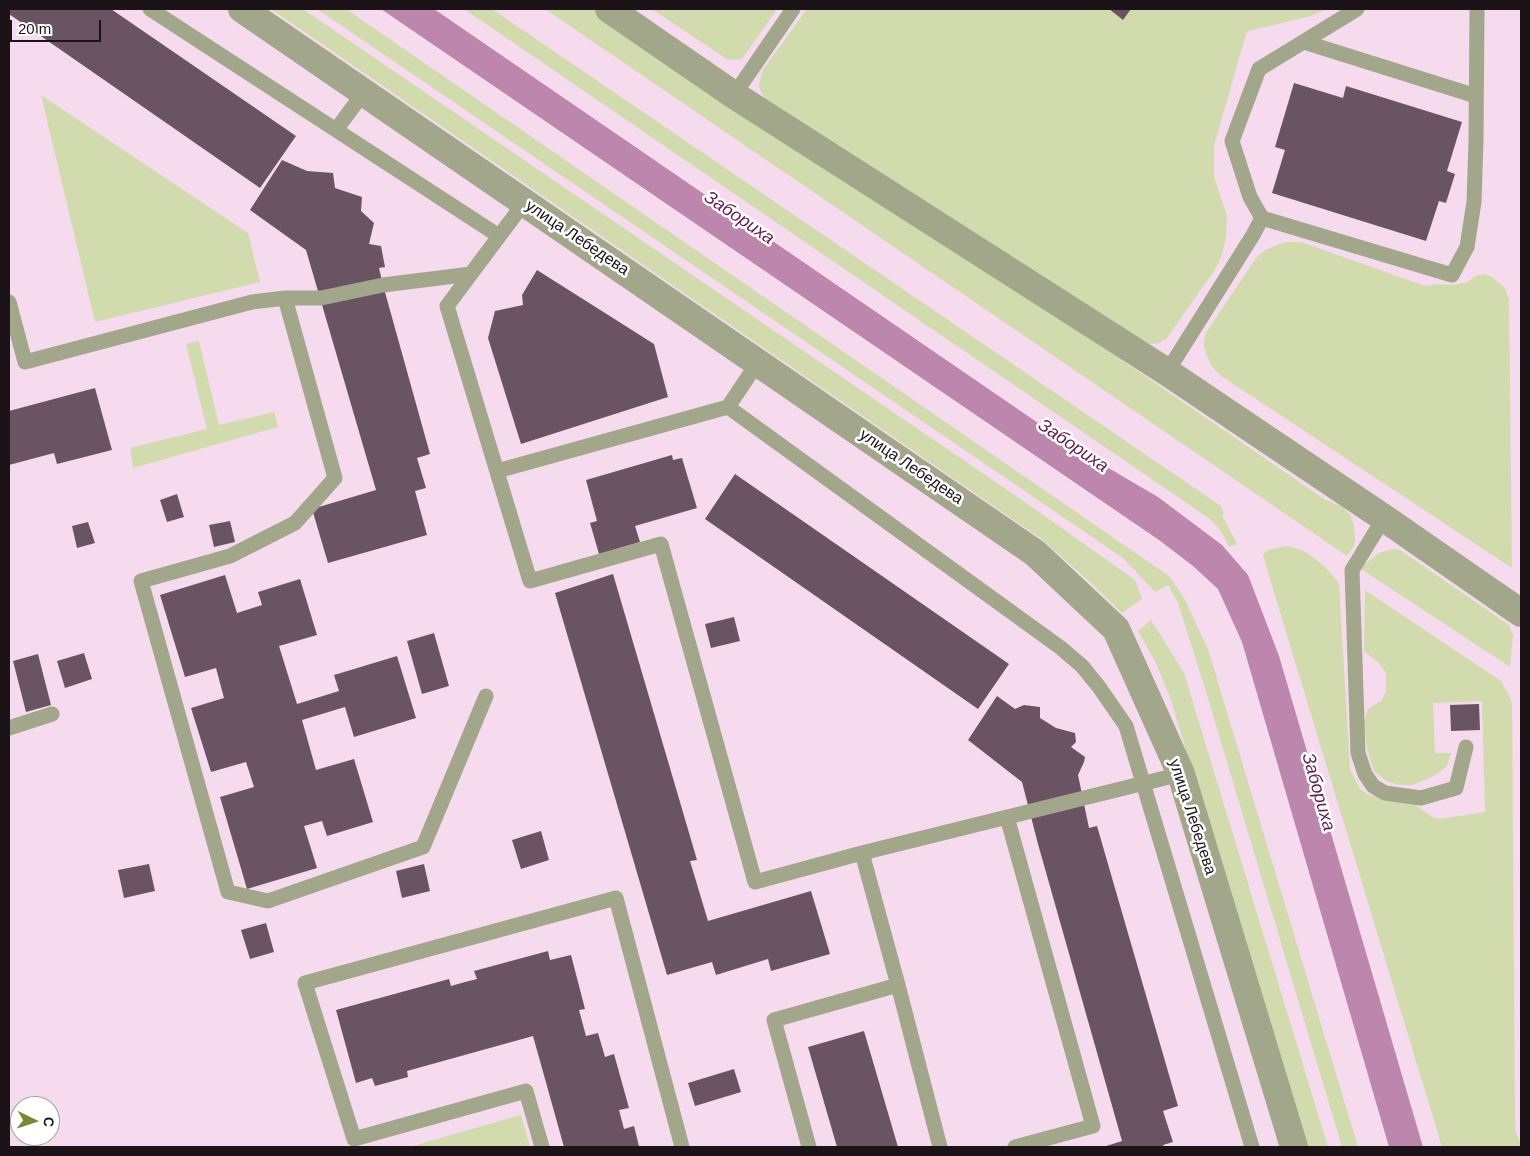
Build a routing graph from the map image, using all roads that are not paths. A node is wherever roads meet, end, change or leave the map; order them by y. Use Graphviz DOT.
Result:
graph roads {
  1 [pos="150,9"];
  2 [pos="242,9"];
  3 [pos="609,9"];
  4 [pos="794,9"];
  5 [pos="1357,9"];
  6 [pos="1476,9"];
  7 [pos="1304,42"];
  8 [pos="364,92"];
  9 [pos="734,95"];
  10 [pos="1476,96"];
  11 [pos="336,130"];
  12 [pos="524,202"];
  13 [pos="1262,218"];
  14 [pos="499,236"];
  15 [pos="471,274"];
  16 [pos="286,298"];
  17 [pos="9,302"];
  18 [pos="758,362"];
  19 [pos="1167,372"];
  20 [pos="728,407"];
  21 [pos="497,471"];
  22 [pos="1384,518"];
  23 [pos="1521,613"];
  24 [pos="486,696"];
  25 [pos="52,714"];
  26 [pos="9,728"];
  27 [pos="1466,747"];
  28 [pos="1181,774"];
  29 [pos="1144,783"];
  30 [pos="1007,817"];
  31 [pos="862,853"];
  32 [pos="898,986"];
  33 [pos="355,1143"];
  34 [pos="542,1147"];
  35 [pos="682,1147"];
  36 [pos="810,1147"];
  37 [pos="940,1147"];
  38 [pos="1017,1147"];
  39 [pos="1252,1147"];
  40 [pos="1294,1147"];
  1 -- 11 [label="lane"];
  2 -- 8 [label="street, улица Лебедева"];
  3 -- 9 [label="street"];
  4 -- 9 [label="lane"];
  5 -- 7 [label="lane"];
  6 -- 10 [label="lane"];
  7 -- 10 [label="lane"];
  7 -- 13 [label="lane"];
  8 -- 11 [label="lane"];
  8 -- 12 [label="street, улица Лебедева"];
  9 -- 19 [label="street"];
  10 -- 13 [label="lane"];
  11 -- 14 [label="lane"];
  12 -- 14 [label="lane"];
  12 -- 18 [label="street, улица Лебедева"];
  13 -- 19 [label="lane"];
  14 -- 15 [label="lane"];
  15 -- 16 [label="lane"];
  15 -- 21 [label="lane"];
  16 -- 17 [label="lane"];
  16 -- 24 [label="lane"];
  18 -- 20 [label="lane"];
  18 -- 28 [label="street, улица Лебедева"];
  19 -- 22 [label="street"];
  20 -- 21 [label="lane"];
  20 -- 29 [label="lane"];
  21 -- 31 [label="lane"];
  22 -- 23 [label="street"];
  22 -- 27 [label="lane"];
  25 -- 26 [label="lane"];
  28 -- 29 [label="lane"];
  28 -- 40 [label="street, улица Лебедева"];
  29 -- 30 [label="lane"];
  29 -- 39 [label="lane"];
  30 -- 31 [label="lane"];
  30 -- 38 [label="lane"];
  31 -- 32 [label="lane"];
  32 -- 36 [label="lane"];
  32 -- 37 [label="lane"];
  33 -- 34 [label="lane"];
  33 -- 35 [label="lane"];
}
